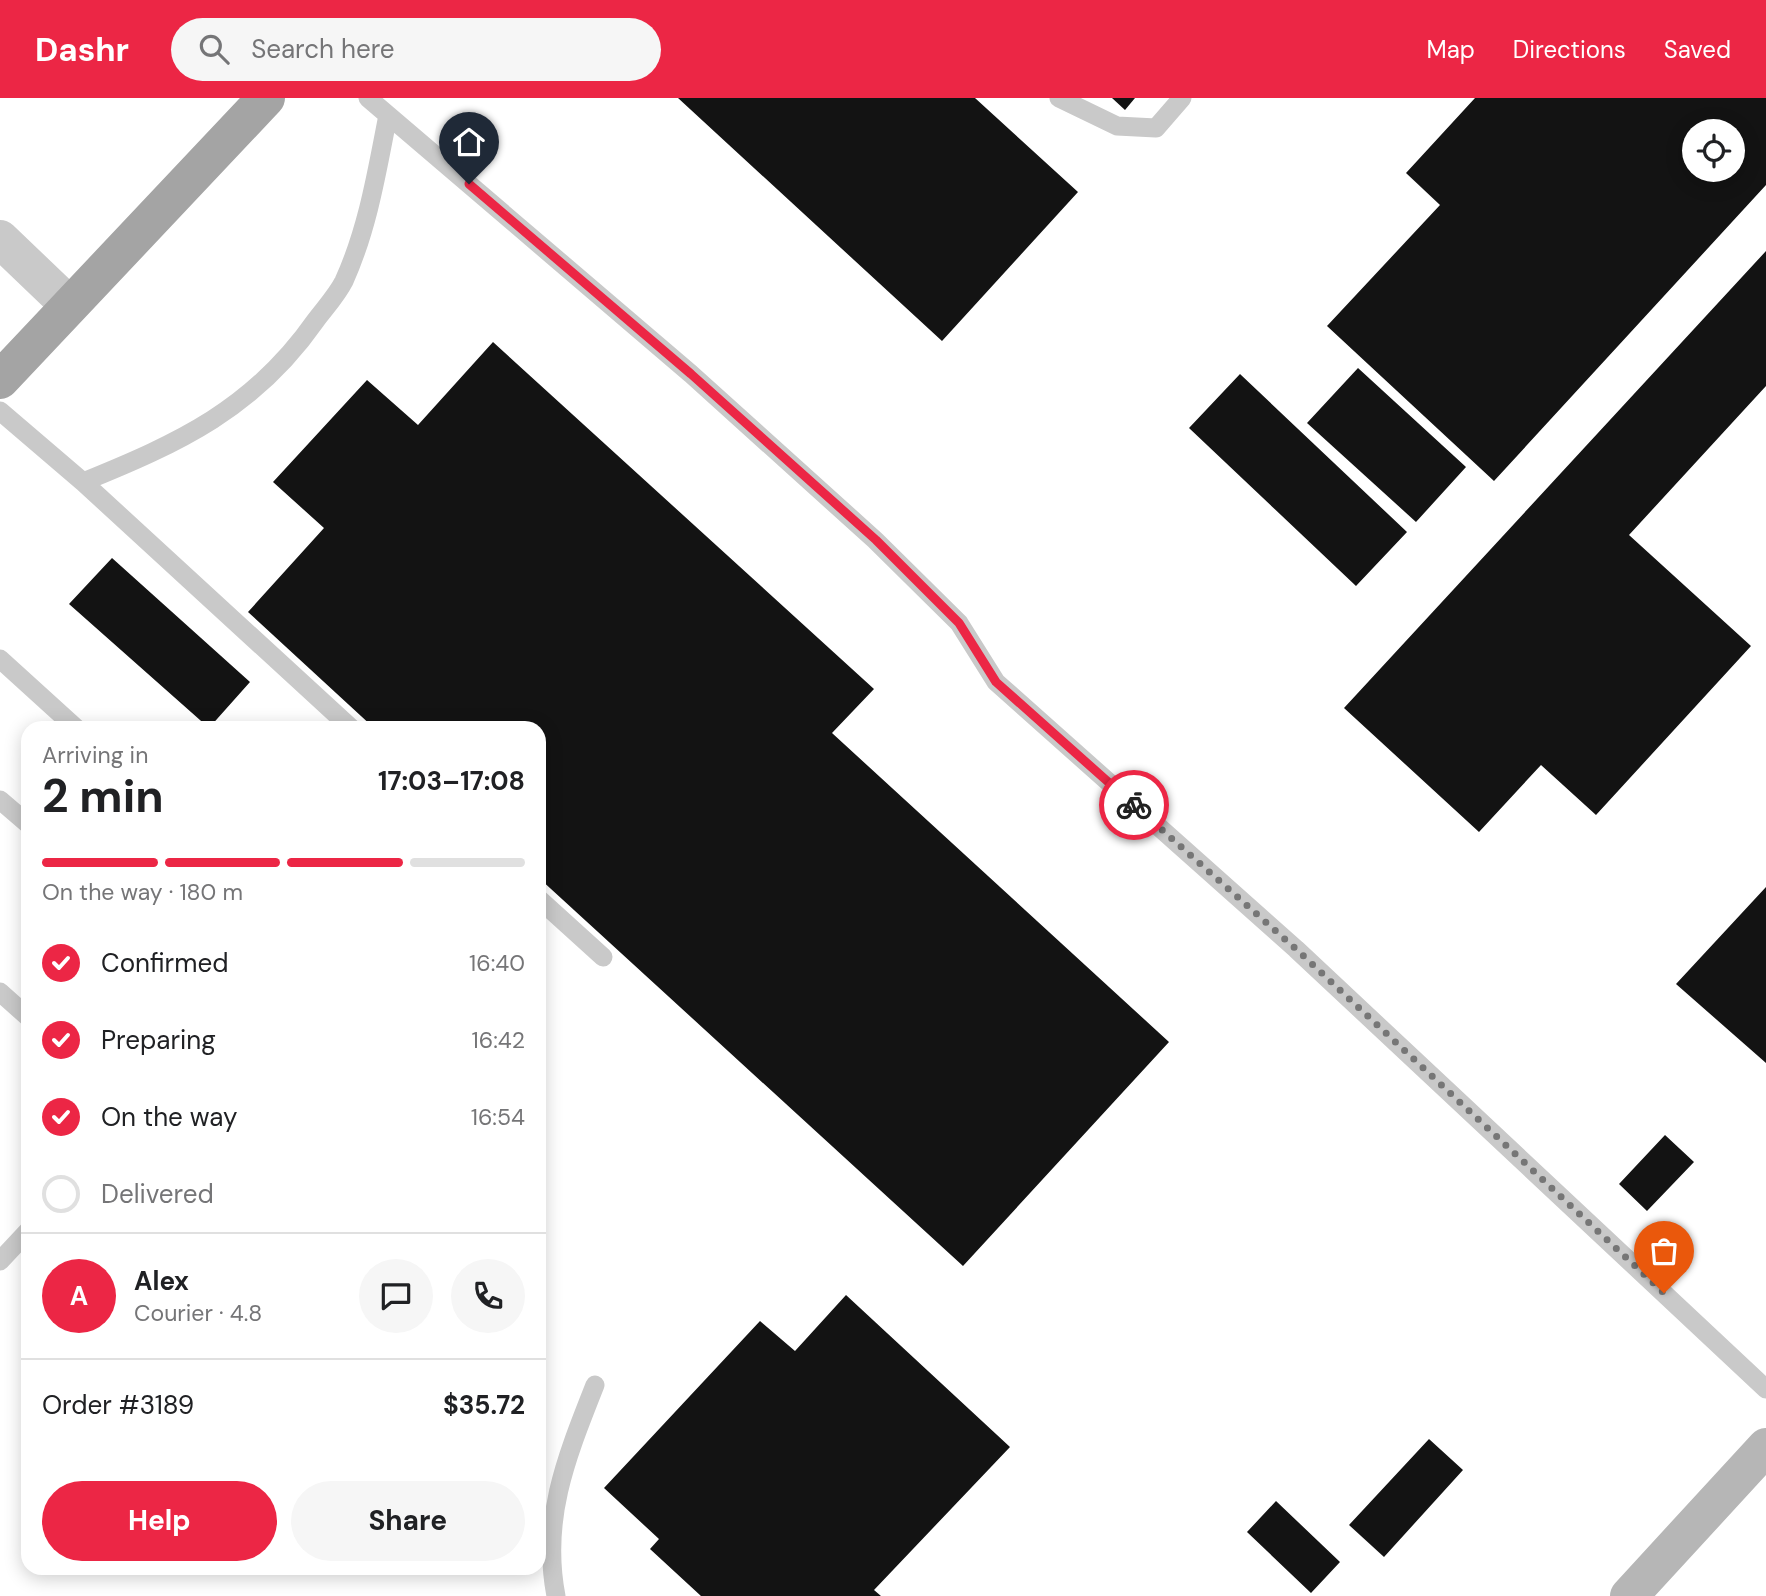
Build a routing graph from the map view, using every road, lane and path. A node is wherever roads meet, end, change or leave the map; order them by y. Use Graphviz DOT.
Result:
graph roads {
  1 [pos="266,98"];
  2 [pos="368,98"];
  3 [pos="1059,98"];
  4 [pos="1182,98"];
  5 [pos="388,115"];
  6 [pos="0,239"];
  7 [pos="69,305"];
  8 [pos="0,380"];
  9 [pos="0,411"];
  10 [pos="82,482"];
  11 [pos="0,659"];
  12 [pos="68,721"];
  13 [pos="343,721"];
  14 [pos="0,800"];
  15 [pos="21,818"];
  16 [pos="546,905"];
  17 [pos="603,957"];
  18 [pos="0,992"];
  19 [pos="21,1011"];
  20 [pos="21,1238"];
  21 [pos="0,1261"];
  22 [pos="595,1385"];
  23 [pos="1766,1389"];
  24 [pos="1764,1454"];
  25 [pos="556,1596"];
  26 [pos="1629,1596"];
  1 -- 7 [label="main road"];
  2 -- 5 [label="lane"];
  3 -- 4 [label="lane"];
  5 -- 10 [label="lane"];
  5 -- 23 [label="lane"];
  6 -- 7 [label="street"];
  7 -- 8 [label="main road"];
  9 -- 10 [label="lane"];
  10 -- 13 [label="lane"];
  11 -- 12 [label="lane"];
  14 -- 15 [label="lane"];
  16 -- 17 [label="lane"];
  18 -- 19 [label="lane"];
  20 -- 21 [label="lane"];
  22 -- 25 [label="lane"];
  24 -- 26 [label="main road"];
}
